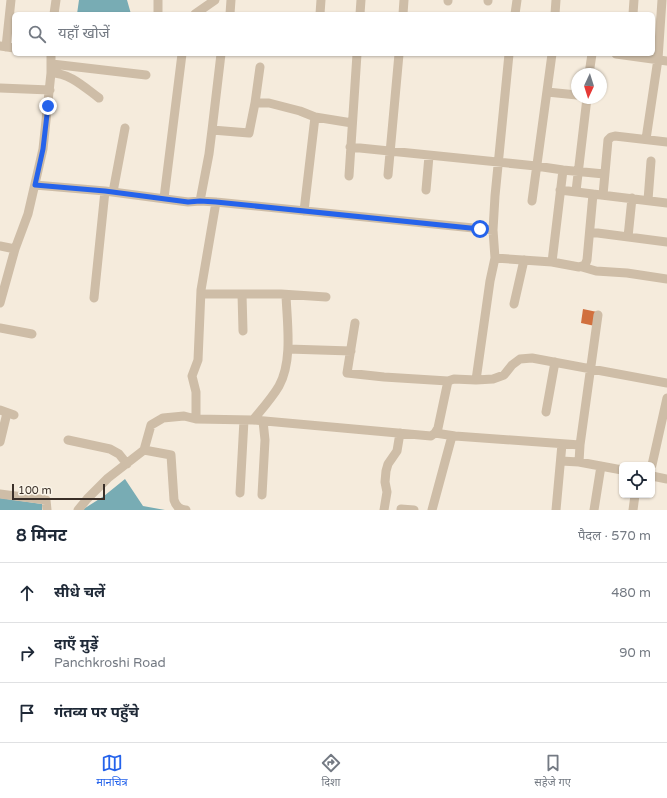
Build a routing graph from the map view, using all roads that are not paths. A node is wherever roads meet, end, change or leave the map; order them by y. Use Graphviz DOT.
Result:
graph roads {
  1 [pos="11,0"];
  2 [pos="56,0"];
  3 [pos="158,0"];
  4 [pos="215,0"];
  5 [pos="231,0"];
  6 [pos="321,0"];
  7 [pos="361,0"];
  8 [pos="404,0"];
  9 [pos="517,0"];
  10 [pos="556,0"];
  11 [pos="634,0"];
  12 [pos="662,0"];
  13 [pos="54,12"];
  14 [pos="158,12"];
  15 [pos="198,12"];
  16 [pos="230,12"];
  17 [pos="320,12"];
  18 [pos="360,12"];
  19 [pos="403,12"];
  20 [pos="514,12"];
  21 [pos="555,12"];
  22 [pos="633,12"];
  23 [pos="7,47"];
  24 [pos="51,56"];
  25 [pos="182,56"];
  26 [pos="221,56"];
  27 [pos="357,56"];
  28 [pos="399,56"];
  29 [pos="509,56"];
  30 [pos="552,56"];
  31 [pos="592,56"];
  32 [pos="637,56"];
  33 [pos="663,60"];
  34 [pos="260,67"];
  35 [pos="52,68"];
  36 [pos="591,68"];
  37 [pos="146,75"];
  38 [pos="0,88"];
  39 [pos="50,90"];
  40 [pos="547,92"];
  41 [pos="571,94"];
  42 [pos="99,98"];
  43 [pos="255,103"];
  44 [pos="586,104"];
  45 [pos="315,117"];
  46 [pos="352,123"];
  47 [pos="125,128"];
  48 [pos="212,130"];
  49 [pos="646,139"];
  50 [pos="667,142"];
  51 [pos="350,148"];
  52 [pos="390,152"];
  53 [pos="429,156"];
  54 [pos="651,161"];
  55 [pos="498,162"];
  56 [pos="536,166"];
  57 [pos="563,170"];
  58 [pos="578,171"];
  59 [pos="604,174"];
  60 [pos="388,175"];
  61 [pos="349,176"];
  62 [pos="35,185"];
  63 [pos="426,190"];
  64 [pos="560,190"];
  65 [pos="109,191"];
  66 [pos="576,192"];
  67 [pos="593,194"];
  68 [pos="603,195"];
  69 [pos="164,198"];
  70 [pos="632,198"];
  71 [pos="648,200"];
  72 [pos="200,201"];
  73 [pos="532,201"];
  74 [pos="216,202"];
  75 [pos="667,203"];
  76 [pos="304,211"];
  77 [pos="493,230"];
  78 [pos="590,232"];
  79 [pos="628,237"];
  80 [pos="667,242"];
  81 [pos="0,246"];
  82 [pos="15,249"];
  83 [pos="495,258"];
  84 [pos="524,260"];
  85 [pos="552,262"];
  86 [pos="582,267"];
  87 [pos="667,279"];
  88 [pos="201,294"];
  89 [pos="242,294"];
  90 [pos="286,295"];
  91 [pos="326,297"];
  92 [pos="94,298"];
  93 [pos="0,303"];
  94 [pos="514,304"];
  95 [pos="598,315"];
  96 [pos="355,323"];
  97 [pos="0,328"];
  98 [pos="243,330"];
  99 [pos="32,334"];
  100 [pos="288,348"];
  101 [pos="351,351"];
  102 [pos="555,362"];
  103 [pos="590,368"];
  104 [pos="476,380"];
  105 [pos="448,381"];
  106 [pos="667,383"];
  107 [pos="667,398"];
  108 [pos="546,412"];
  109 [pos="7,413"];
  110 [pos="196,419"];
  111 [pos="253,420"];
  112 [pos="400,433"];
  113 [pos="435,433"];
  114 [pos="452,436"];
  115 [pos="68,440"];
  116 [pos="0,442"];
  117 [pos="562,444"];
  118 [pos="580,445"];
  119 [pos="144,450"];
  120 [pos="561,461"];
  121 [pos="579,462"];
  122 [pos="653,462"];
  123 [pos="127,464"];
  124 [pos="601,466"];
  125 [pos="619,469"];
  126 [pos="655,477"];
  127 [pos="667,479"];
  128 [pos="240,493"];
  129 [pos="0,494"];
  130 [pos="262,495"];
  131 [pos="635,498"];
  132 [pos="401,509"];
  133 [pos="47,510"];
  134 [pos="78,510"];
  135 [pos="186,510"];
  136 [pos="384,510"];
  137 [pos="414,510"];
  138 [pos="432,510"];
  139 [pos="556,510"];
  140 [pos="594,510"];
  141 [pos="633,510"];
  1 -- 23 [label="street"];
  2 -- 13 [label="street"];
  3 -- 14 [label="street"];
  4 -- 15 [label="street"];
  5 -- 16 [label="street"];
  6 -- 17 [label="street"];
  7 -- 18 [label="street"];
  8 -- 19 [label="street"];
  9 -- 20 [label="street"];
  10 -- 21 [label="street"];
  11 -- 22 [label="street"];
  12 -- 33 [label="street"];
  24 -- 35 [label="street"];
  25 -- 69 [label="street"];
  26 -- 48 [label="street"];
  27 -- 46 [label="street"];
  28 -- 52 [label="street"];
  29 -- 55 [label="street"];
  30 -- 40 [label="street"];
  31 -- 36 [label="street"];
  32 -- 33 [label="street"];
  33 -- 49 [label="street"];
  34 -- 43 [label="street"];
  35 -- 37 [label="street"];
  35 -- 39 [label="street"];
  35 -- 42 [label="street"];
  38 -- 39 [label="street"];
  39 -- 62 [label="street"];
  40 -- 41 [label="street"];
  40 -- 56 [label="street"];
  43 -- 45 [label="street"];
  43 -- 48 [label="street"];
  44 -- 58 [label="street"];
  45 -- 46 [label="street"];
  45 -- 76 [label="street"];
  46 -- 51 [label="street"];
  47 -- 65 [label="street"];
  48 -- 72 [label="street"];
  49 -- 50 [label="street"];
  49 -- 59 [label="street"];
  51 -- 52 [label="street"];
  51 -- 61 [label="street"];
  52 -- 53 [label="street"];
  52 -- 60 [label="street"];
  53 -- 55 [label="street"];
  53 -- 63 [label="street"];
  54 -- 71 [label="street"];
  55 -- 56 [label="street"];
  55 -- 77 [label="street"];
  56 -- 57 [label="street"];
  56 -- 73 [label="street"];
  57 -- 58 [label="street"];
  57 -- 64 [label="street"];
  58 -- 59 [label="street"];
  58 -- 66 [label="street"];
  59 -- 68 [label="street"];
  62 -- 65 [label="street"];
  62 -- 82 [label="street"];
  64 -- 66 [label="street"];
  64 -- 85 [label="street"];
  65 -- 69 [label="street"];
  65 -- 92 [label="street"];
  66 -- 67 [label="street"];
  67 -- 68 [label="street"];
  67 -- 78 [label="street"];
  68 -- 70 [label="street"];
  69 -- 72 [label="street"];
  70 -- 71 [label="street"];
  70 -- 79 [label="street"];
  71 -- 75 [label="street"];
  72 -- 74 [label="street"];
  74 -- 76 [label="street"];
  74 -- 88 [label="street"];
  76 -- 77 [label="street"];
  77 -- 83 [label="street"];
  78 -- 79 [label="street"];
  78 -- 86 [label="street"];
  79 -- 80 [label="street"];
  81 -- 82 [label="street"];
  82 -- 93 [label="street"];
  83 -- 84 [label="street"];
  83 -- 104 [label="street"];
  84 -- 85 [label="street"];
  84 -- 94 [label="street"];
  85 -- 86 [label="street"];
  86 -- 87 [label="street"];
  88 -- 89 [label="street"];
  88 -- 110 [label="street"];
  89 -- 90 [label="street"];
  89 -- 98 [label="street"];
  90 -- 91 [label="street"];
  90 -- 100 [label="street"];
  95 -- 103 [label="street"];
  96 -- 101 [label="street"];
  97 -- 99 [label="street"];
  100 -- 101 [label="street"];
  100 -- 111 [label="street"];
  101 -- 105 [label="street"];
  102 -- 103 [label="street"];
  102 -- 104 [label="street"];
  102 -- 108 [label="street"];
  103 -- 106 [label="street"];
  103 -- 118 [label="street"];
  104 -- 105 [label="street"];
  105 -- 113 [label="street"];
  107 -- 122 [label="street"];
  109 -- 116 [label="street"];
  110 -- 111 [label="street"];
  110 -- 119 [label="street"];
  111 -- 112 [label="street"];
  111 -- 128 [label="street"];
  111 -- 130 [label="street"];
  112 -- 113 [label="street"];
  112 -- 136 [label="street"];
  113 -- 114 [label="street"];
  114 -- 117 [label="street"];
  114 -- 138 [label="street"];
  115 -- 123 [label="street"];
  117 -- 118 [label="street"];
  117 -- 120 [label="street"];
  118 -- 121 [label="street"];
  119 -- 123 [label="street"];
  119 -- 135 [label="street"];
  120 -- 121 [label="street"];
  120 -- 139 [label="street"];
  121 -- 124 [label="street"];
  123 -- 134 [label="street"];
  124 -- 125 [label="street"];
  124 -- 140 [label="street"];
  126 -- 127 [label="street"];
  129 -- 133 [label="street"];
  131 -- 141 [label="street"];
  132 -- 137 [label="street"];
}
